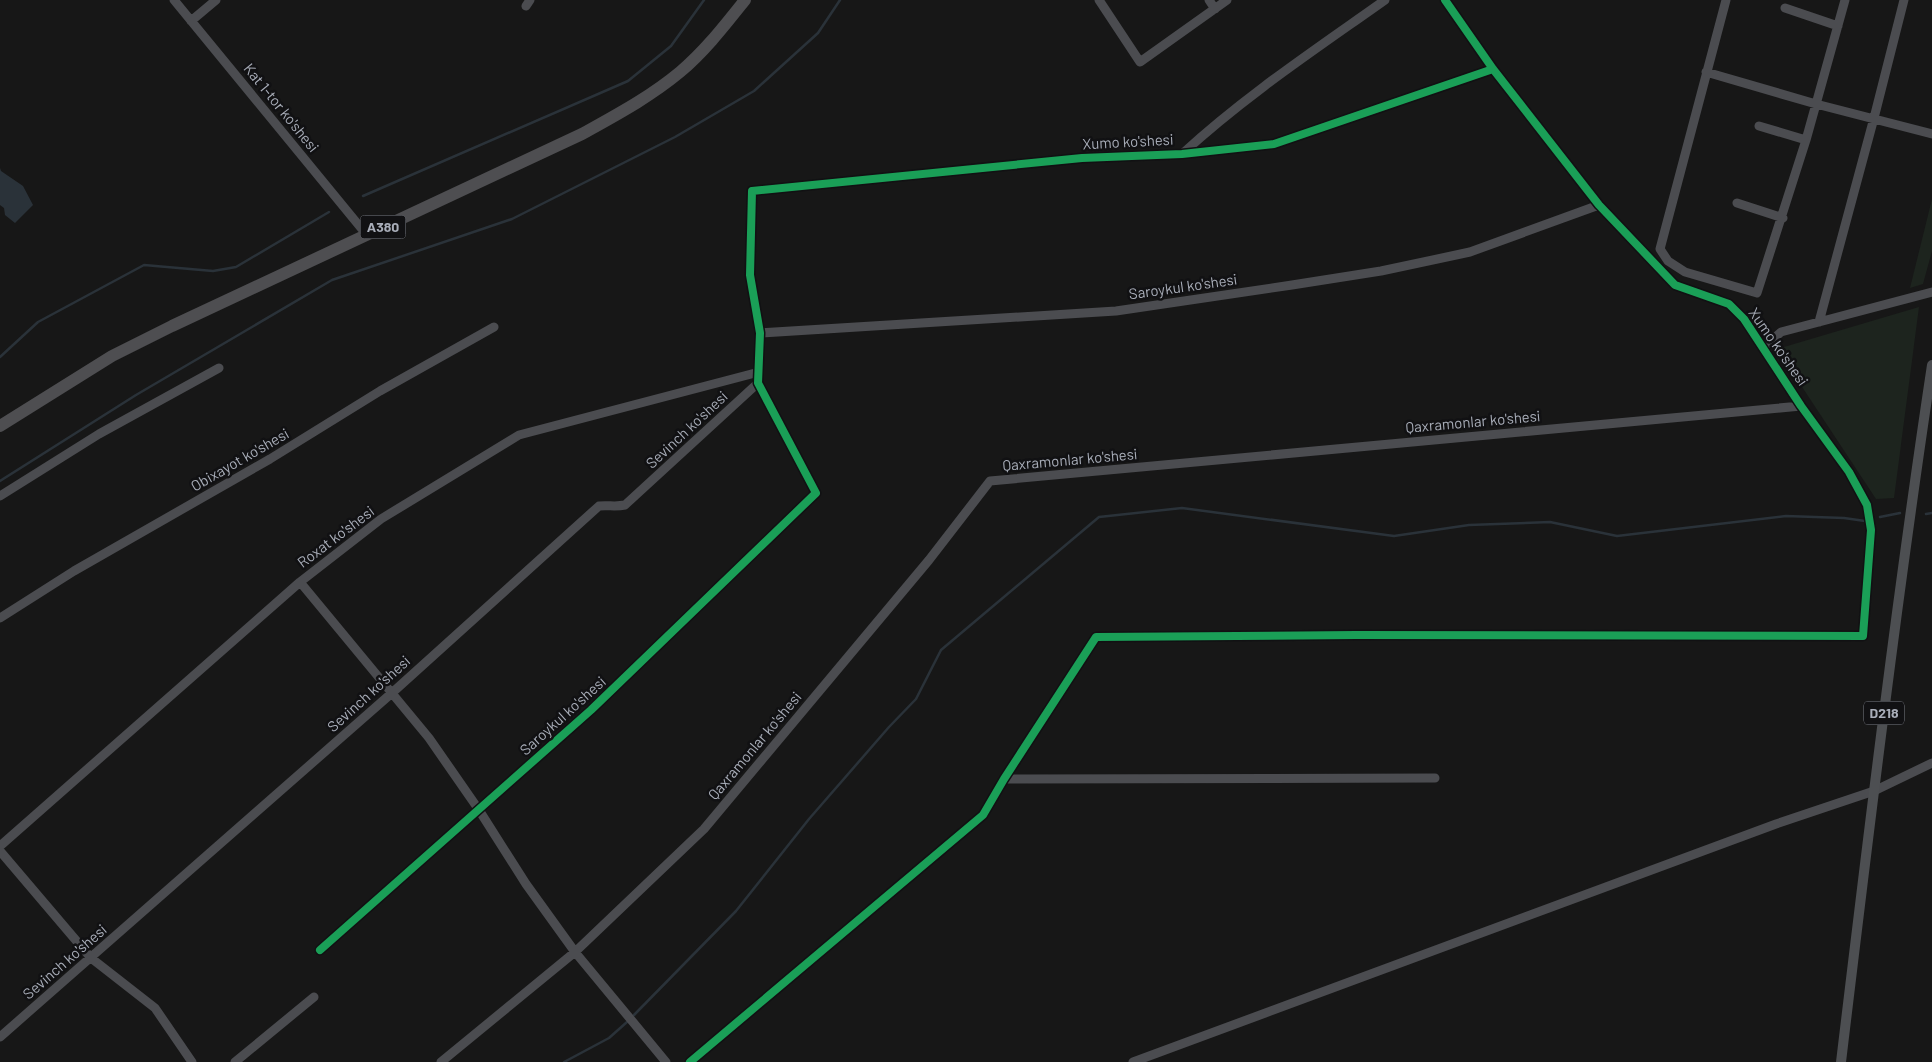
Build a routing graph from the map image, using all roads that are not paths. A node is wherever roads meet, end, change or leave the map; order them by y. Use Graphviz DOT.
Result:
graph roads {
  1 [pos="174,0"];
  2 [pos="216,0"];
  3 [pos="745,0"];
  4 [pos="1099,0"];
  5 [pos="1209,0"];
  6 [pos="1227,0"];
  7 [pos="1385,0"];
  8 [pos="1445,0"];
  9 [pos="1726,0"];
  10 [pos="1845,0"];
  11 [pos="1904,0"];
  12 [pos="1785,8"];
  13 [pos="1215,9"];
  14 [pos="191,21"];
  15 [pos="1838,26"];
  16 [pos="1493,69"];
  17 [pos="1706,72"];
  18 [pos="1816,104"];
  19 [pos="1874,118"];
  20 [pos="1759,126"];
  21 [pos="1932,134"];
  22 [pos="1806,140"];
  23 [pos="1182,154"];
  24 [pos="1737,203"];
  25 [pos="1599,205"];
  26 [pos="1783,218"];
  27 [pos="366,234"];
  28 [pos="1932,292"];
  29 [pos="1818,322"];
  30 [pos="494,328"];
  31 [pos="760,333"];
  32 [pos="1764,347"];
  33 [pos="1932,365"];
  34 [pos="219,368"];
  35 [pos="759,372"];
  36 [pos="758,383"];
  37 [pos="1801,406"];
  38 [pos="0,426"];
  39 [pos="0,496"];
  40 [pos="300,582"];
  41 [pos="0,618"];
  42 [pos="393,692"];
  43 [pos="1932,763"];
  44 [pos="1435,778"];
  45 [pos="1004,779"];
  46 [pos="1874,792"];
  47 [pos="479,810"];
  48 [pos="0,846"];
  49 [pos="0,851"];
  50 [pos="320,950"];
  51 [pos="575,952"];
  52 [pos="91,958"];
  53 [pos="314,997"];
  54 [pos="0,1037"];
  55 [pos="192,1062"];
  56 [pos="235,1062"];
  57 [pos="441,1062"];
  58 [pos="666,1062"];
  59 [pos="690,1062"];
  60 [pos="1133,1062"];
  61 [pos="1841,1062"];
  1 -- 14 [label="street, Kat 1-tor ko'shesi"];
  2 -- 14 [label="street"];
  3 -- 27 [label="highway, A380"];
  4 -- 13 [label="street"];
  5 -- 13 [label="street"];
  6 -- 13 [label="street"];
  7 -- 23 [label="street, Xumo ko'shesi"];
  8 -- 16 [label="street, Xumo ko'shesi"];
  9 -- 17 [label="street"];
  10 -- 15 [label="street"];
  11 -- 19 [label="street"];
  12 -- 15 [label="street"];
  14 -- 27 [label="street, Kat 1-tor ko'shesi"];
  15 -- 18 [label="street"];
  16 -- 23 [label="street, Xumo ko'shesi"];
  16 -- 25 [label="street, Xumo ko'shesi"];
  17 -- 18 [label="street"];
  17 -- 26 [label="street"];
  18 -- 19 [label="street"];
  18 -- 22 [label="street"];
  19 -- 21 [label="street"];
  19 -- 29 [label="street"];
  20 -- 22 [label="street"];
  22 -- 26 [label="street"];
  23 -- 31 [label="street, Xumo ko'shesi"];
  24 -- 26 [label="street"];
  25 -- 31 [label="street, Saroykul ko'shesi"];
  25 -- 32 [label="street, Xumo ko'shesi"];
  27 -- 38 [label="highway, A380"];
  28 -- 29 [label="street"];
  29 -- 32 [label="street"];
  30 -- 41 [label="street, Obixayot ko'shesi"];
  31 -- 35 [label="street"];
  32 -- 37 [label="street, Xumo ko'shesi"];
  33 -- 46 [label="main road, D218"];
  34 -- 39 [label="street"];
  35 -- 36 [label="street"];
  35 -- 40 [label="street, Roxat ko'shesi"];
  36 -- 42 [label="street, Sevinch ko'shesi"];
  36 -- 47 [label="street, Saroykul ko'shesi"];
  37 -- 45 [label="street, Xumo ko'shesi"];
  37 -- 51 [label="street, Qaxramonlar ko'shesi"];
  40 -- 42 [label="street"];
  40 -- 48 [label="street, Roxat ko'shesi"];
  42 -- 47 [label="street"];
  42 -- 52 [label="street, Sevinch ko'shesi"];
  43 -- 46 [label="street"];
  44 -- 45 [label="street"];
  45 -- 59 [label="street"];
  46 -- 60 [label="street"];
  46 -- 61 [label="main road, D218"];
  47 -- 50 [label="street, Saroykul ko'shesi"];
  47 -- 51 [label="street"];
  49 -- 52 [label="street"];
  51 -- 57 [label="street, Qaxramonlar ko'shesi"];
  51 -- 58 [label="street"];
  52 -- 54 [label="street, Sevinch ko'shesi"];
  52 -- 55 [label="street"];
  53 -- 56 [label="street"];
}
